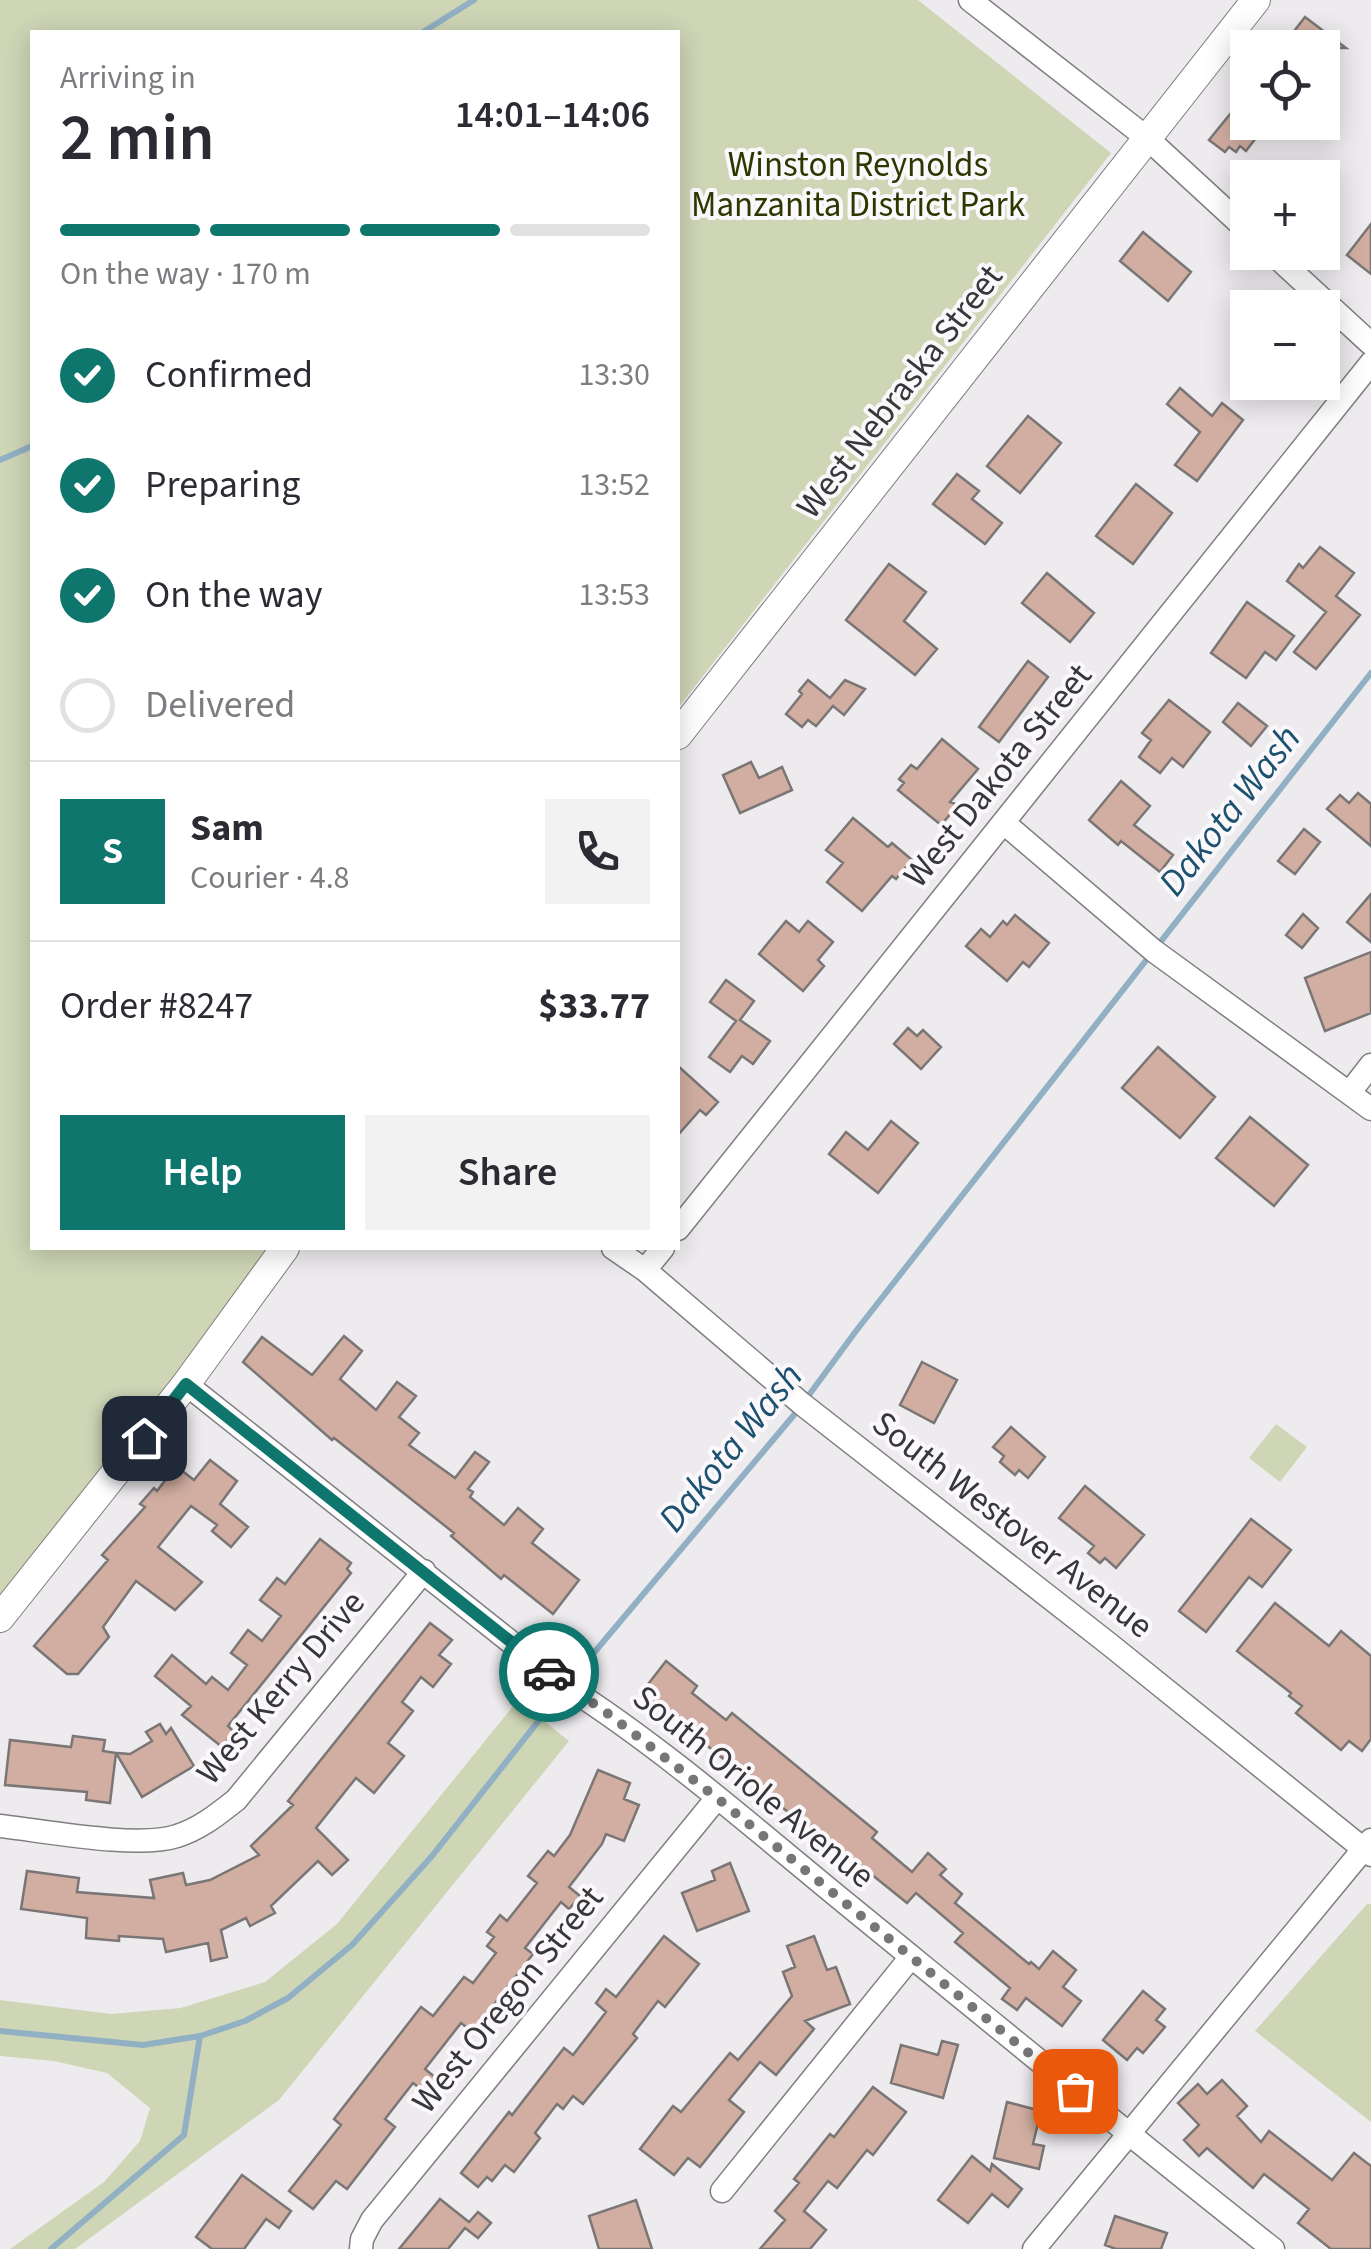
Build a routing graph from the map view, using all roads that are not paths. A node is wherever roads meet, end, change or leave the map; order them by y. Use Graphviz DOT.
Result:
graph roads {
  1 [pos="970,0"];
  2 [pos="1256,0"];
  3 [pos="1146,138"];
  4 [pos="1230,215"];
  5 [pos="1291,270"];
  6 [pos="1371,344"];
  7 [pos="1371,363"];
  8 [pos="680,731"];
  9 [pos="1004,823"];
  10 [pos="1371,1065"];
  11 [pos="1350,1092"];
  12 [pos="1371,1109"];
  13 [pos="680,1227"];
  14 [pos="284,1250"];
  15 [pos="616,1250"];
  16 [pos="660,1250"];
  17 [pos="645,1270"];
  18 [pos="186,1384"];
  19 [pos="424,1570"];
  20 [pos="0,1618"];
  21 [pos="717,1798"];
  22 [pos="0,1826"];
  23 [pos="1369,1848"];
  24 [pos="911,1957"];
  25 [pos="1129,2136"];
  26 [pos="722,2191"];
  27 [pos="361,2249"];
  28 [pos="1034,2249"];
  29 [pos="1273,2249"];
  1 -- 3 [label="street"];
  2 -- 3 [label="street, West Nebraska Street"];
  3 -- 4 [label="street"];
  3 -- 8 [label="street, West Nebraska Street"];
  5 -- 6 [label="street"];
  7 -- 9 [label="street, West Dakota Street"];
  9 -- 11 [label="street"];
  9 -- 13 [label="street, West Dakota Street"];
  10 -- 11 [label="street"];
  11 -- 12 [label="street"];
  14 -- 18 [label="street"];
  15 -- 17 [label="street, South Westover Avenue"];
  16 -- 17 [label="street"];
  17 -- 23 [label="street, South Westover Avenue"];
  18 -- 19 [label="street, South Oriole Avenue"];
  18 -- 20 [label="street"];
  19 -- 21 [label="street, South Oriole Avenue"];
  19 -- 22 [label="street, West Kerry Drive"];
  21 -- 24 [label="street, South Oriole Avenue"];
  21 -- 27 [label="street, West Oregon Street"];
  23 -- 25 [label="street"];
  24 -- 25 [label="street, South Oriole Avenue"];
  24 -- 26 [label="street"];
  25 -- 28 [label="street"];
  25 -- 29 [label="street, South Oriole Avenue"];
}
